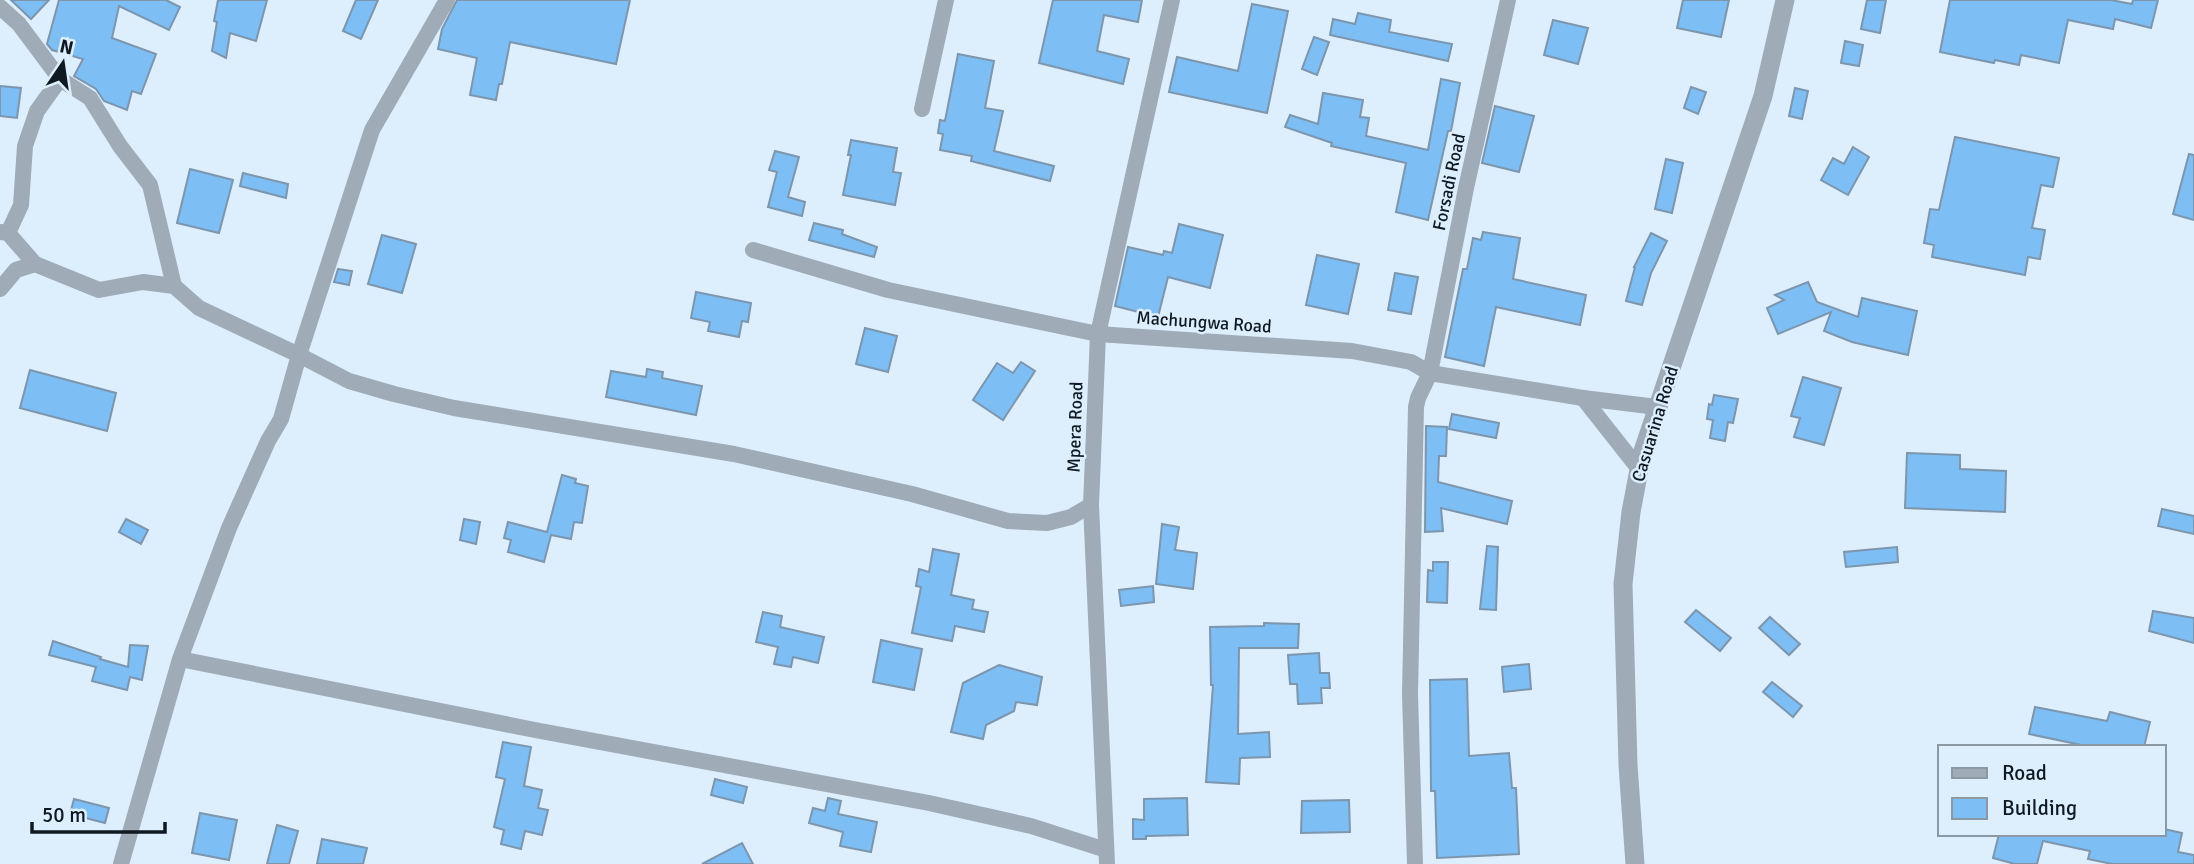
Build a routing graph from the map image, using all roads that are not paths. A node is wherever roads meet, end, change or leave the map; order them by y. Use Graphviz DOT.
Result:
graph roads {
  1 [pos="447,0"];
  2 [pos="946,0"];
  3 [pos="1172,0"];
  4 [pos="1508,0"];
  5 [pos="1785,0"];
  6 [pos="0,7"];
  7 [pos="60,79"];
  8 [pos="922,109"];
  9 [pos="4,233"];
  10 [pos="752,250"];
  11 [pos="35,264"];
  12 [pos="174,286"];
  13 [pos="0,289"];
  14 [pos="1098,334"];
  15 [pos="299,355"];
  16 [pos="1430,373"];
  17 [pos="1583,398"];
  18 [pos="1657,407"];
  19 [pos="1639,469"];
  20 [pos="1091,505"];
  21 [pos="180,659"];
  22 [pos="1107,857"];
  23 [pos="121,864"];
  24 [pos="1415,864"];
  25 [pos="1635,864"];
  1 -- 15 [label="street"];
  2 -- 8 [label="street"];
  3 -- 14 [label="street, Mpera Road"];
  4 -- 16 [label="street, Forsadi Road"];
  5 -- 18 [label="street, Casuarina Road"];
  6 -- 7 [label="street"];
  7 -- 9 [label="street"];
  7 -- 12 [label="street"];
  9 -- 11 [label="street"];
  10 -- 14 [label="street, Machungwa Road"];
  11 -- 12 [label="street"];
  11 -- 13 [label="street"];
  12 -- 15 [label="street"];
  14 -- 16 [label="street, Machungwa Road"];
  14 -- 20 [label="street, Mpera Road"];
  15 -- 20 [label="street"];
  15 -- 21 [label="street"];
  16 -- 17 [label="street, Machungwa Road"];
  16 -- 24 [label="street, Forsadi Road"];
  17 -- 18 [label="street, Machungwa Road"];
  17 -- 19 [label="street"];
  18 -- 19 [label="street, Casuarina Road"];
  19 -- 25 [label="street, Casuarina Road"];
  20 -- 22 [label="street, Mpera Road"];
  21 -- 22 [label="street"];
  21 -- 23 [label="street"];
}
